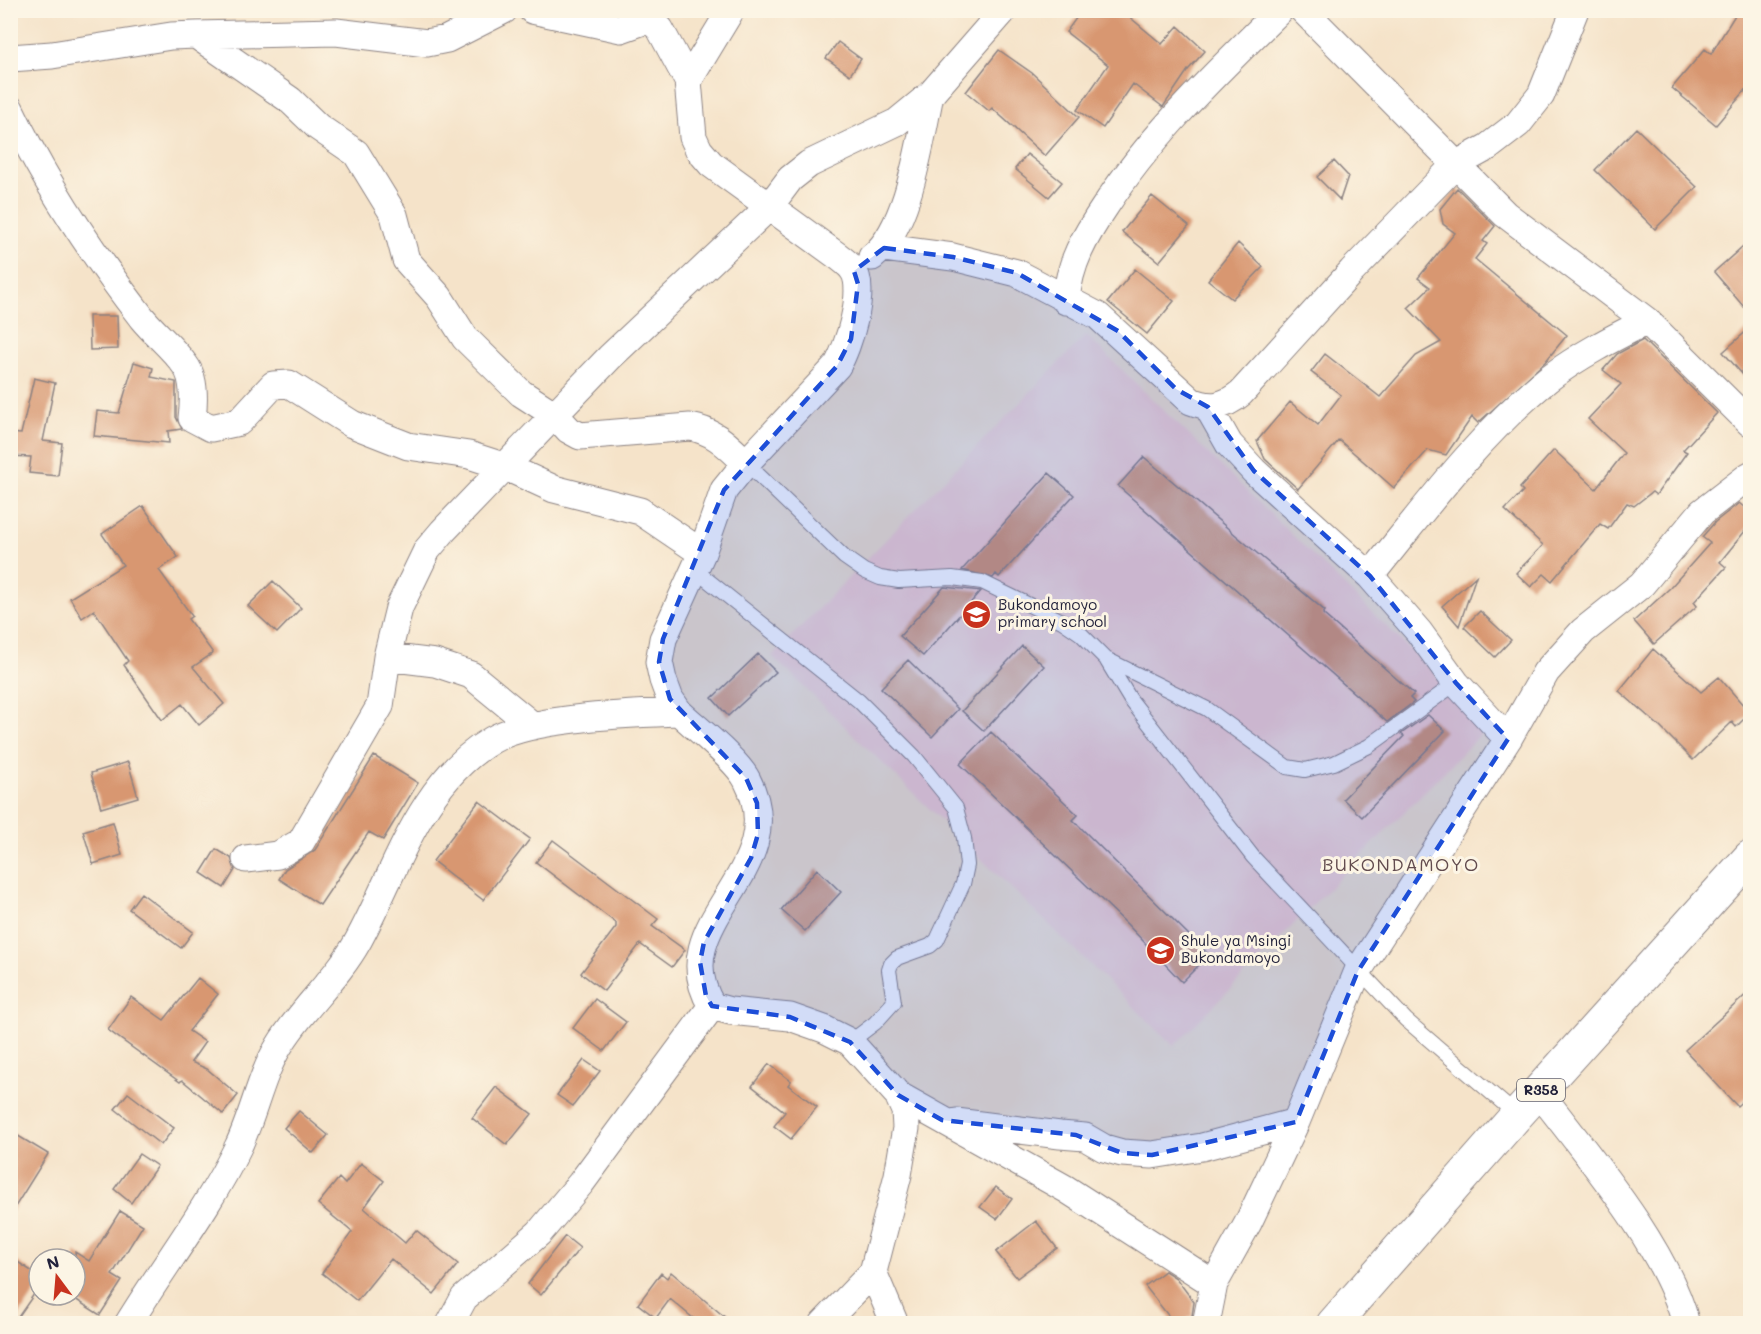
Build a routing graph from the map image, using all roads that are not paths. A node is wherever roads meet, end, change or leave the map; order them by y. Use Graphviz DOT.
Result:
graph roads {
  1 [pos="504,10"];
  2 [pos="532,10"];
  3 [pos="731,10"];
  4 [pos="1004,10"];
  5 [pos="1280,10"];
  6 [pos="1303,10"];
  7 [pos="1575,10"];
  8 [pos="646,15"];
  9 [pos="196,35"];
  10 [pos="10,58"];
  11 [pos="688,81"];
  12 [pos="930,95"];
  13 [pos="10,109"];
  14 [pos="1455,165"];
  15 [pos="769,207"];
  16 [pos="884,248"];
  17 [pos="854,271"];
  18 [pos="1066,301"];
  19 [pos="1647,321"];
  20 [pos="1208,407"];
  21 [pos="555,415"];
  22 [pos="1750,423"];
  23 [pos="746,463"];
  24 [pos="506,467"];
  25 [pos="1750,475"];
  26 [pos="698,561"];
  27 [pos="1370,576"];
  28 [pos="387,657"];
  29 [pos="1106,659"];
  30 [pos="1456,683"];
  31 [pos="679,712"];
  32 [pos="533,726"];
  33 [pos="1508,739"];
  34 [pos="1750,857"];
  35 [pos="246,859"];
  36 [pos="1358,971"];
  37 [pos="712,1006"];
  38 [pos="850,1042"];
  39 [pos="898,1095"];
  40 [pos="1528,1103"];
  41 [pos="942,1120"];
  42 [pos="1296,1122"];
  43 [pos="873,1272"];
  44 [pos="1214,1284"];
  45 [pos="128,1323"];
  46 [pos="450,1323"];
  47 [pos="823,1323"];
  48 [pos="896,1323"];
  49 [pos="1206,1323"];
  50 [pos="1333,1323"];
  51 [pos="1686,1323"];
  1 -- 9 [label="street"];
  2 -- 8 [label="street"];
  3 -- 11 [label="street"];
  4 -- 12 [label="street"];
  5 -- 18 [label="street"];
  6 -- 14 [label="street"];
  7 -- 14 [label="street"];
  8 -- 11 [label="street"];
  9 -- 10 [label="street"];
  9 -- 21 [label="street"];
  11 -- 15 [label="street"];
  12 -- 15 [label="street"];
  12 -- 16 [label="street"];
  13 -- 24 [label="street"];
  14 -- 19 [label="street"];
  14 -- 20 [label="street"];
  15 -- 17 [label="street"];
  15 -- 21 [label="street"];
  16 -- 17 [label="street"];
  16 -- 18 [label="street"];
  17 -- 23 [label="street"];
  18 -- 20 [label="street"];
  19 -- 22 [label="street"];
  19 -- 27 [label="street"];
  20 -- 27 [label="street"];
  21 -- 23 [label="street"];
  21 -- 24 [label="street"];
  23 -- 26 [label="street"];
  23 -- 29 [label="lane"];
  24 -- 26 [label="street"];
  24 -- 28 [label="street"];
  25 -- 33 [label="street"];
  26 -- 31 [label="street"];
  26 -- 38 [label="lane"];
  27 -- 30 [label="street"];
  28 -- 32 [label="street"];
  28 -- 35 [label="street"];
  29 -- 30 [label="lane"];
  29 -- 36 [label="lane"];
  30 -- 33 [label="street"];
  31 -- 32 [label="street"];
  31 -- 37 [label="street"];
  32 -- 45 [label="street"];
  33 -- 36 [label="street"];
  34 -- 40 [label="main road, R358"];
  36 -- 40 [label="lane"];
  36 -- 42 [label="street"];
  37 -- 38 [label="street"];
  37 -- 46 [label="street"];
  38 -- 39 [label="street"];
  39 -- 41 [label="street"];
  39 -- 43 [label="street"];
  40 -- 50 [label="main road, R358"];
  40 -- 51 [label="street"];
  41 -- 42 [label="street"];
  41 -- 44 [label="street"];
  42 -- 44 [label="street"];
  43 -- 47 [label="street"];
  43 -- 48 [label="street"];
  44 -- 49 [label="street"];
}
